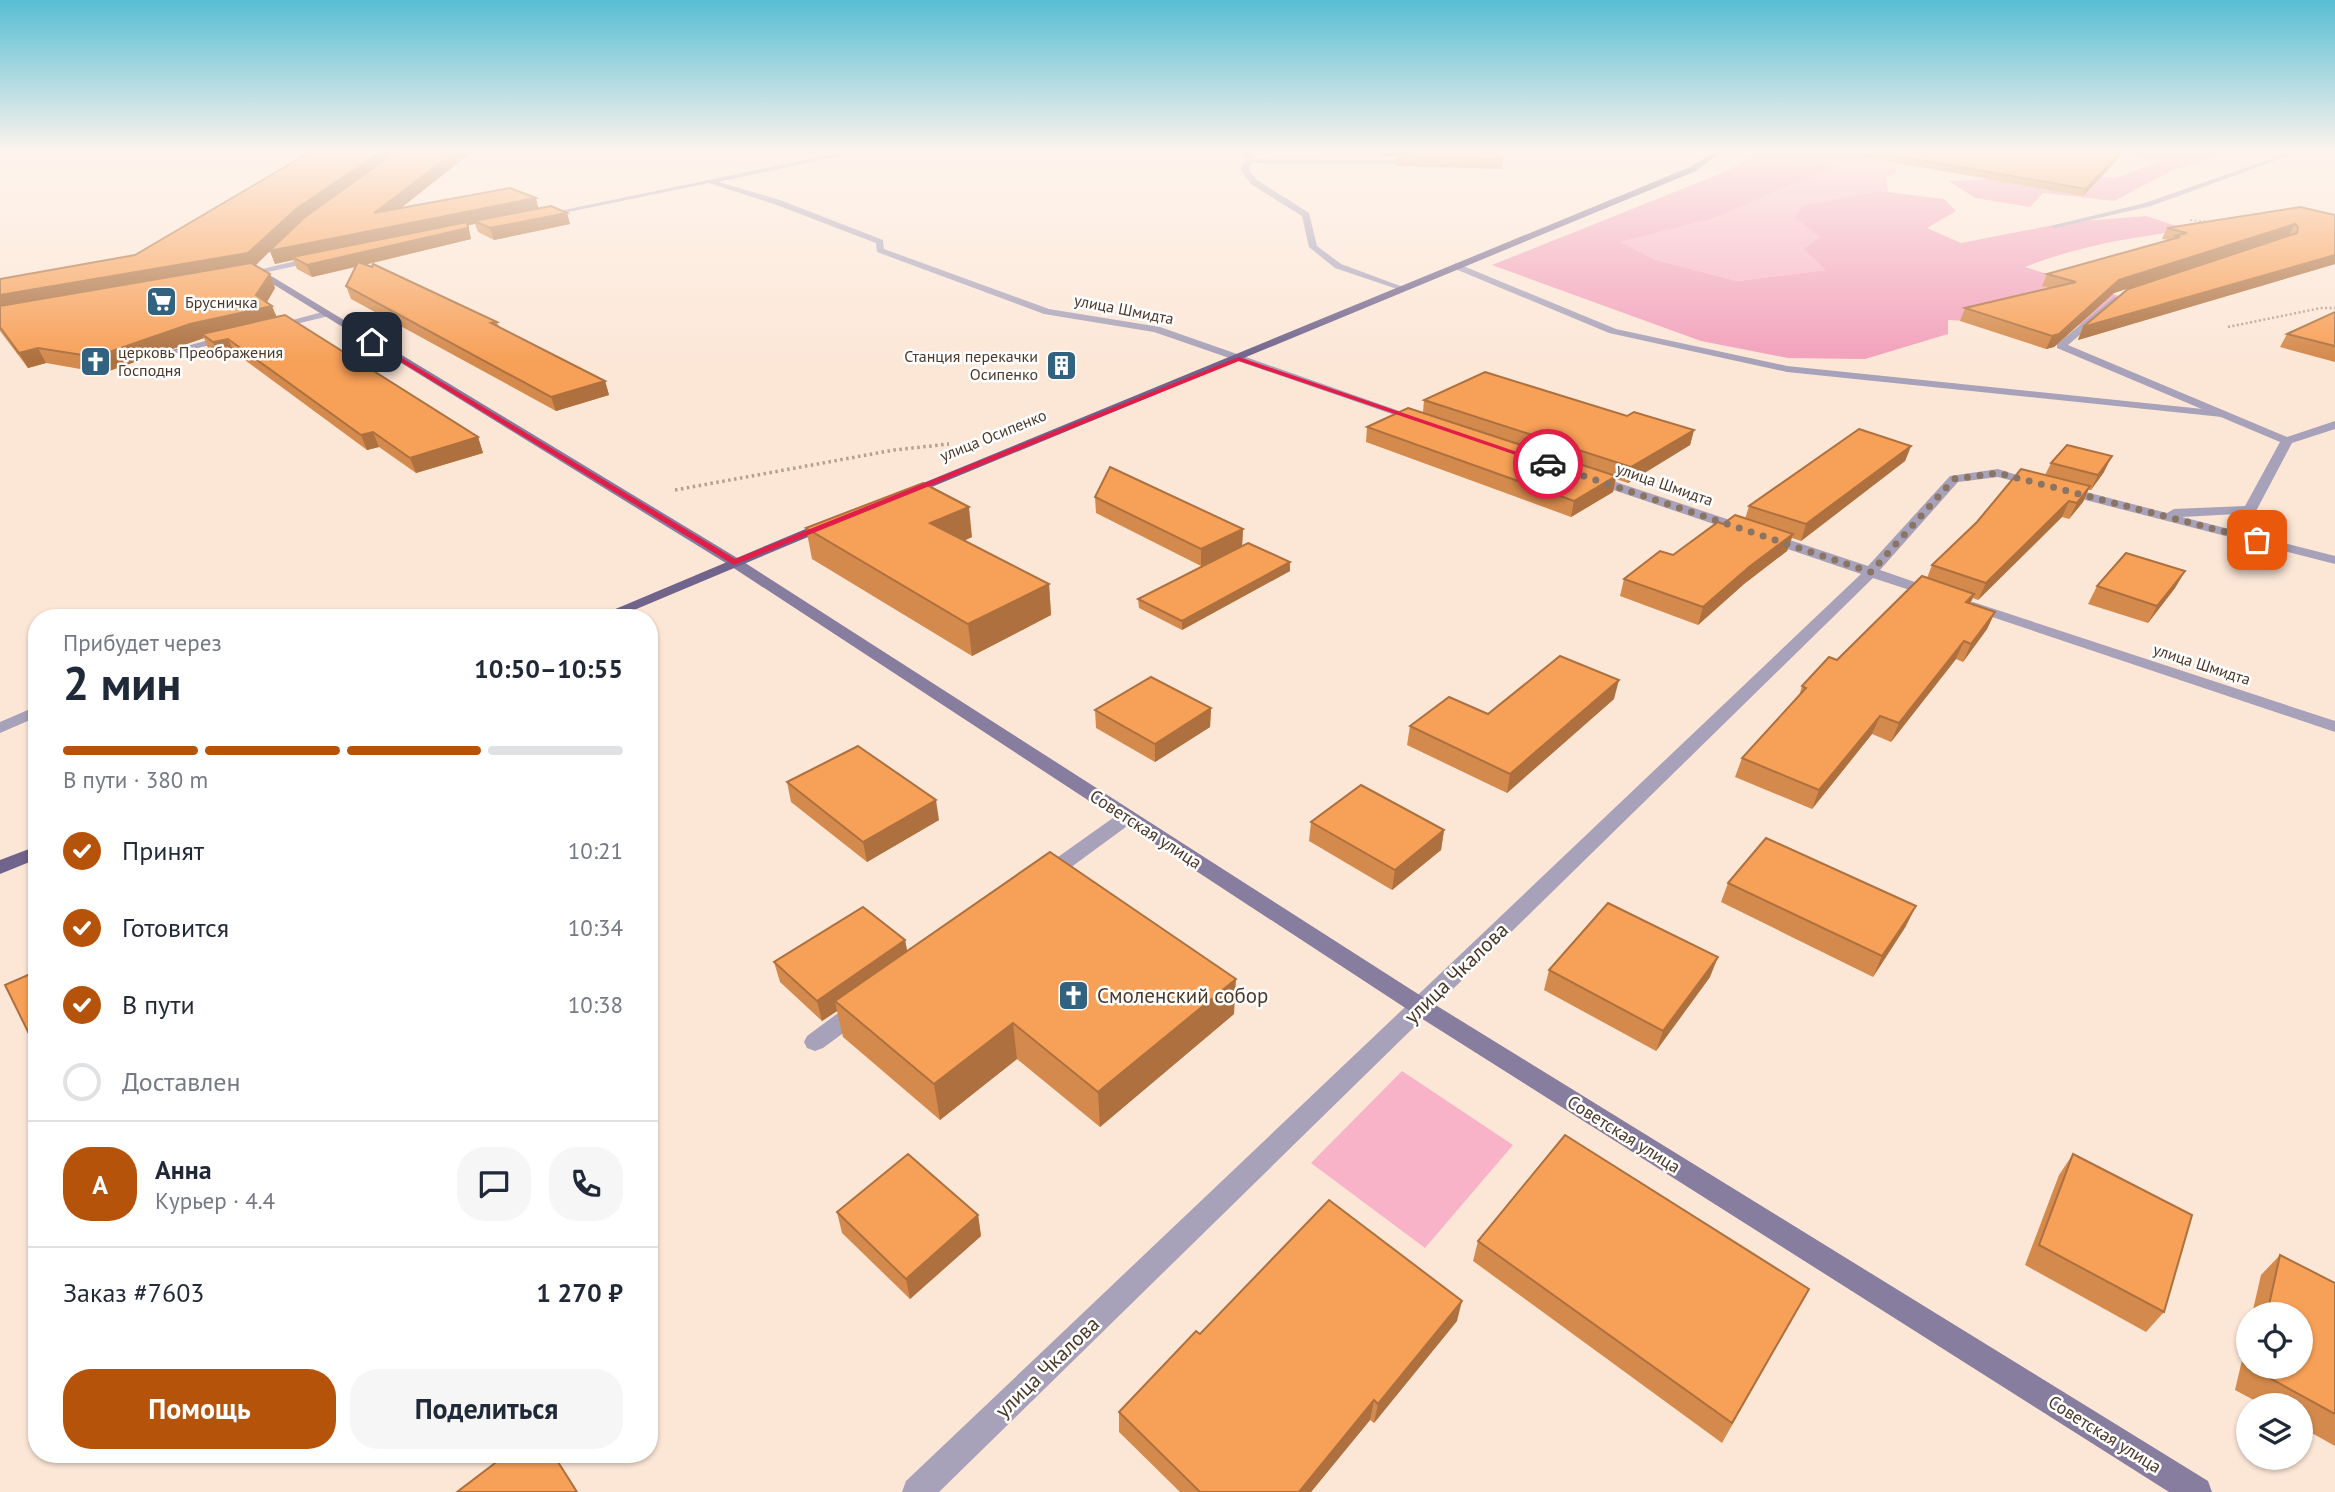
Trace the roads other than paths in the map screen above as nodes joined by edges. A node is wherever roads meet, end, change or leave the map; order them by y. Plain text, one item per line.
1 (825, 221) edge
2 (1307, 221) edge
3 (1569, 221) edge
4 (2096, 221) edge
5 (2054, 226) dead end
6 (272, 256) edge
7 (324, 258) edge
8 (1457, 267) junction
9 (258, 271) junction
10 (244, 273) edge
11 (1400, 289) junction
12 (2131, 293) edge
13 (326, 314) junction
14 (262, 329) edge
15 (237, 335) edge
16 (173, 351) edge
17 (1239, 359) junction
18 (2222, 414) junction
19 (2335, 425) edge
20 (1437, 426) edge
21 (2287, 441) junction
22 (1582, 475) edge
23 (898, 496) edge
24 (2152, 513) junction
25 (835, 522) edge
26 (2335, 560) edge
27 (734, 562) junction
28 (1871, 572) junction
29 (622, 609) edge
30 (28, 715) edge
31 (2335, 727) edge
32 (0, 728) edge
33 (1127, 817) junction
34 (28, 856) edge
35 (0, 867) edge
36 (1027, 889) edge
37 (870, 1002) edge
38 (1421, 1007) junction
39 (815, 1042) dead end
40 (917, 1492) edge
41 (2197, 1492) edge

1 - 17 street, улица Шмидта
2 - 11 street
3 - 8 main road, улица Осипенко
4 - 5 street
6 - 9 street
7 - 9 street
8 - 11 main road, улица Осипенко
8 - 18 street
9 - 10 street
9 - 13 street, Советская улица
11 - 17 main road, улица Осипенко
12 - 18 street
13 - 14 street
13 - 27 street, Советская улица
15 - 16 street
17 - 20 street, улица Шмидта
17 - 23 main road, улица Осипенко
18 - 21 street
19 - 21 street
21 - 24 street
22 - 28 street, улица Шмидта
24 - 26 street
24 - 28 street, улица Чкалова
25 - 27 main road
27 - 29 main road
27 - 33 street, Советская улица
28 - 31 street, улица Шмидта
28 - 38 street, улица Чкалова
30 - 32 street
33 - 36 street
33 - 38 street, Советская улица
34 - 35 main road
37 - 39 street
38 - 40 street, улица Чкалова
38 - 41 street, Советская улица

